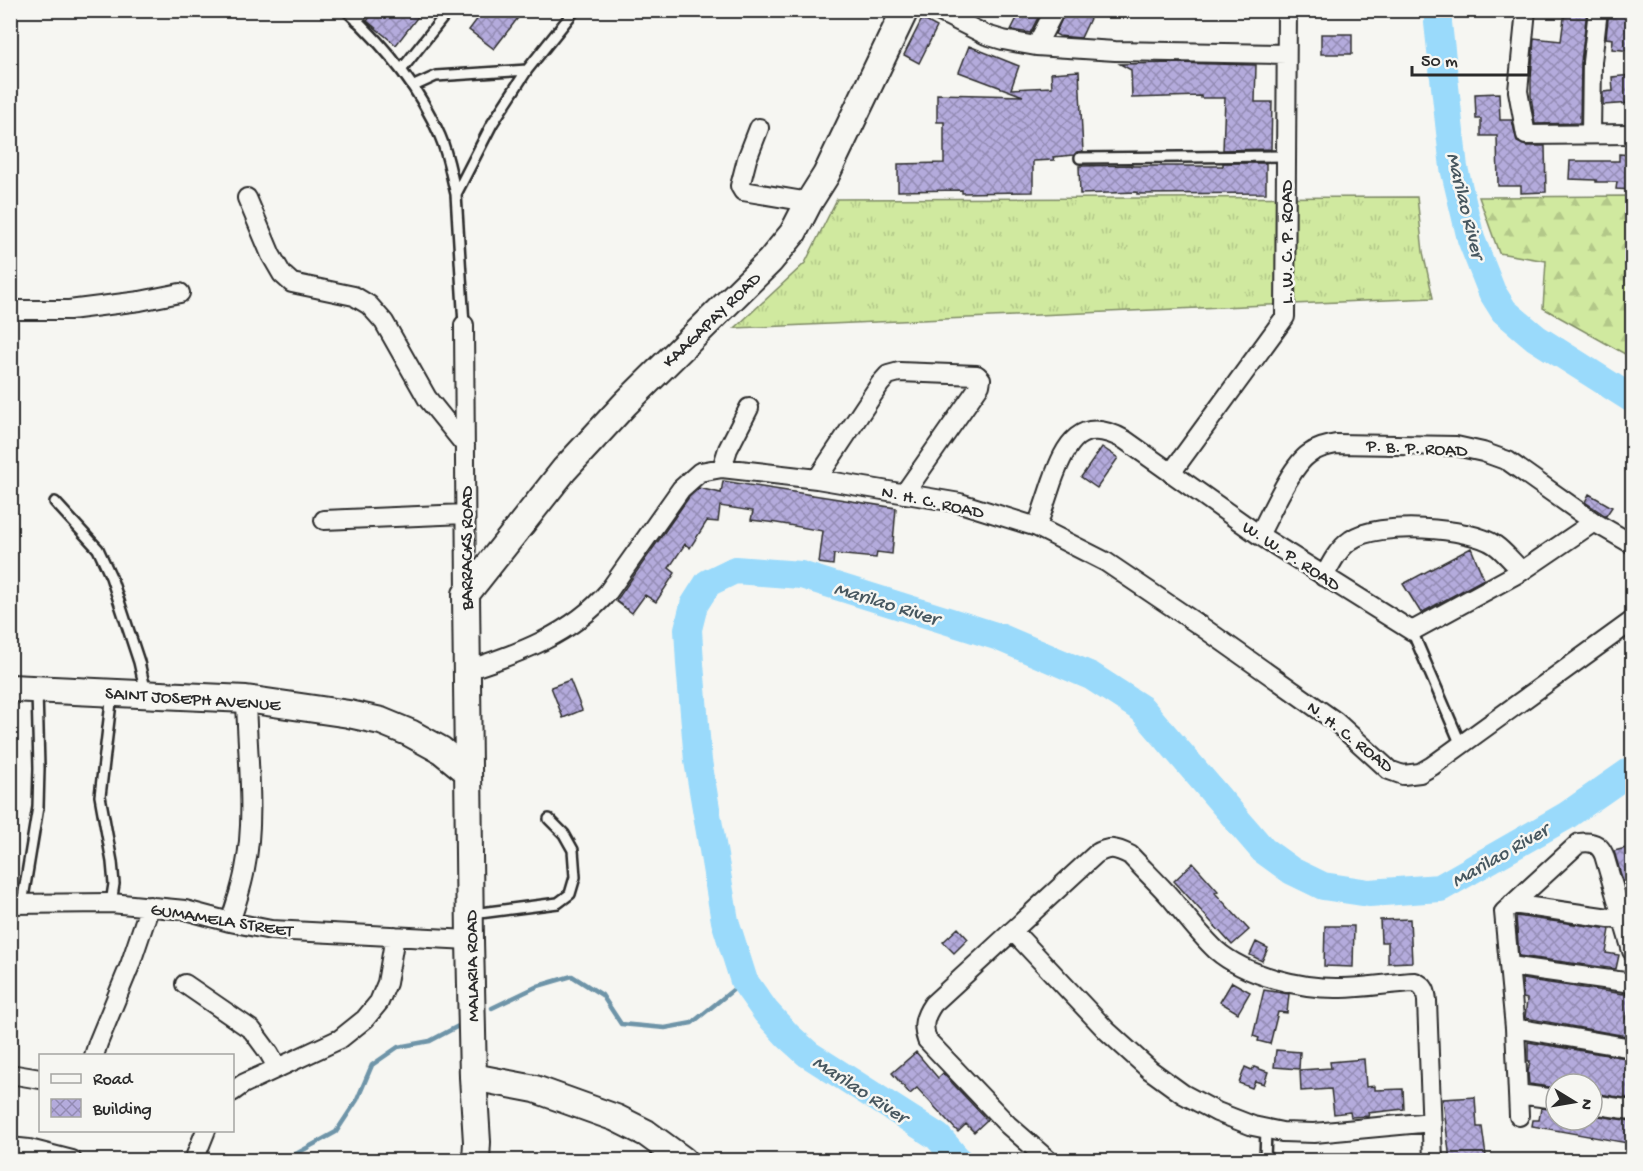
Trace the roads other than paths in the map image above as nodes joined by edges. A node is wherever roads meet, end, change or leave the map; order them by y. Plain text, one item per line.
1 (346, 10) edge
2 (365, 10) edge
3 (449, 10) edge
4 (575, 10) edge
5 (936, 10) edge
6 (1055, 10) edge
7 (1287, 10) edge
8 (1526, 10) edge
9 (1598, 10) edge
10 (903, 11) edge
11 (357, 21) junction
12 (1036, 46) junction
13 (1286, 54) junction
14 (402, 69) junction
15 (527, 70) junction
16 (414, 86) junction
17 (759, 128) dead end
18 (1591, 134) junction
19 (1632, 134) edge
20 (1286, 156) junction
21 (1080, 158) dead end
22 (456, 194) junction
23 (247, 198) dead end
24 (809, 202) junction
25 (180, 293) dead end
26 (10, 310) edge
27 (464, 325) joint
28 (749, 408) dead end
29 (465, 445) junction
30 (722, 468) junction
31 (1171, 473) junction
32 (818, 479) junction
33 (904, 494) junction
34 (55, 502) dead end
35 (465, 514) junction
36 (324, 520) dead end
37 (1594, 522) junction
38 (1037, 527) junction
39 (1258, 535) junction
40 (1632, 544) edge
41 (1522, 571) junction
42 (1324, 577) junction
43 (466, 594) junction
44 (1632, 621) edge
45 (1412, 631) junction
46 (467, 670) junction
47 (10, 688) edge
48 (37, 688) junction
49 (113, 693) junction
50 (146, 694) junction
51 (246, 699) junction
52 (1461, 745) junction
53 (468, 772) junction
54 (549, 819) dead end
55 (111, 903) junction
56 (16, 904) edge
57 (1512, 904) junction
58 (150, 906) junction
59 (1623, 920) junction
60 (230, 922) junction
61 (470, 927) junction
62 (1013, 932) junction
63 (395, 936) junction
64 (1632, 951) edge
65 (1510, 966) junction
66 (1632, 983) edge
67 (185, 984) dead end
68 (1515, 1028) junction
69 (1632, 1048) edge
70 (95, 1054) edge
71 (277, 1067) junction
72 (10, 1074) edge
73 (474, 1077) junction
74 (39, 1079) edge
75 (234, 1091) edge
76 (1518, 1094) junction
77 (1544, 1097) edge
78 (1604, 1106) edge
79 (1632, 1110) edge
80 (1519, 1116) dead end
81 (1432, 1122) junction
82 (1266, 1129) junction
83 (206, 1132) edge
84 (10, 1147) edge
85 (28, 1155) edge
86 (72, 1161) edge
87 (194, 1161) edge
88 (476, 1161) edge
89 (683, 1161) edge
90 (1048, 1161) edge
91 (1265, 1161) edge
92 (1434, 1161) edge

1 - 11 lane
2 - 11 lane
3 - 14 lane
4 - 15 lane
5 - 12 street
6 - 12 street
7 - 13 street, L. W. C. P. ROAD
8 - 18 street
9 - 18 street
10 - 24 street, KAAGAPAY ROAD
11 - 14 lane
12 - 13 street
13 - 20 street, L. W. C. P. ROAD
14 - 16 lane
15 - 16 lane
15 - 22 lane
16 - 22 lane
17 - 24 street
18 - 19 street
20 - 21 lane
20 - 31 street, L. W. C. P. ROAD
22 - 27 lane
23 - 29 street
24 - 43 street, KAAGAPAY ROAD
25 - 26 street
27 - 29 street, BARRACKS ROAD
28 - 30 street
29 - 35 street, BARRACKS ROAD
30 - 32 street, N. H. C. ROAD
30 - 46 street, N. H. C. ROAD
31 - 38 street, W. W. P. ROAD
31 - 39 street, W. W. P. ROAD
32 - 33 street, N. H. C. ROAD
32 - 33 street
33 - 38 street, N. H. C. ROAD
34 - 50 lane
35 - 36 street
35 - 43 street, BARRACKS ROAD
37 - 39 street, P. B. P. ROAD
37 - 40 street, P. B. P. ROAD
37 - 41 street
38 - 52 street, N. H. C. ROAD
39 - 42 street, W. W. P. ROAD
41 - 42 street
41 - 45 street
42 - 45 street, W. W. P. ROAD
43 - 46 street, BARRACKS ROAD
44 - 52 street
45 - 52 lane
46 - 53 street, BARRACKS ROAD
47 - 48 street, SAINT JOSEPH AVENUE
48 - 49 street, SAINT JOSEPH AVENUE
48 - 56 lane
49 - 50 street, SAINT JOSEPH AVENUE
49 - 55 lane
50 - 51 street, SAINT JOSEPH AVENUE
51 - 53 street, SAINT JOSEPH AVENUE
51 - 60 street
53 - 61 street, MALARIA ROAD
54 - 61 lane
55 - 56 street, GUMAMELA STREET
55 - 58 street, GUMAMELA STREET
57 - 59 street
57 - 59 street
57 - 65 street
58 - 60 street, GUMAMELA STREET
58 - 70 street
59 - 64 street
60 - 63 street, GUMAMELA STREET
61 - 63 street, GUMAMELA STREET
61 - 73 street, MALARIA ROAD
62 - 81 street
62 - 82 street
62 - 90 street
63 - 71 street
65 - 66 street
65 - 68 street
67 - 71 street
68 - 69 street
68 - 76 street
71 - 75 street
72 - 74 street
73 - 88 street, MALARIA ROAD
73 - 89 street
76 - 77 street
76 - 80 street
78 - 79 street
81 - 82 street
81 - 92 street
82 - 91 lane
83 - 87 street
84 - 85 street
85 - 86 street

